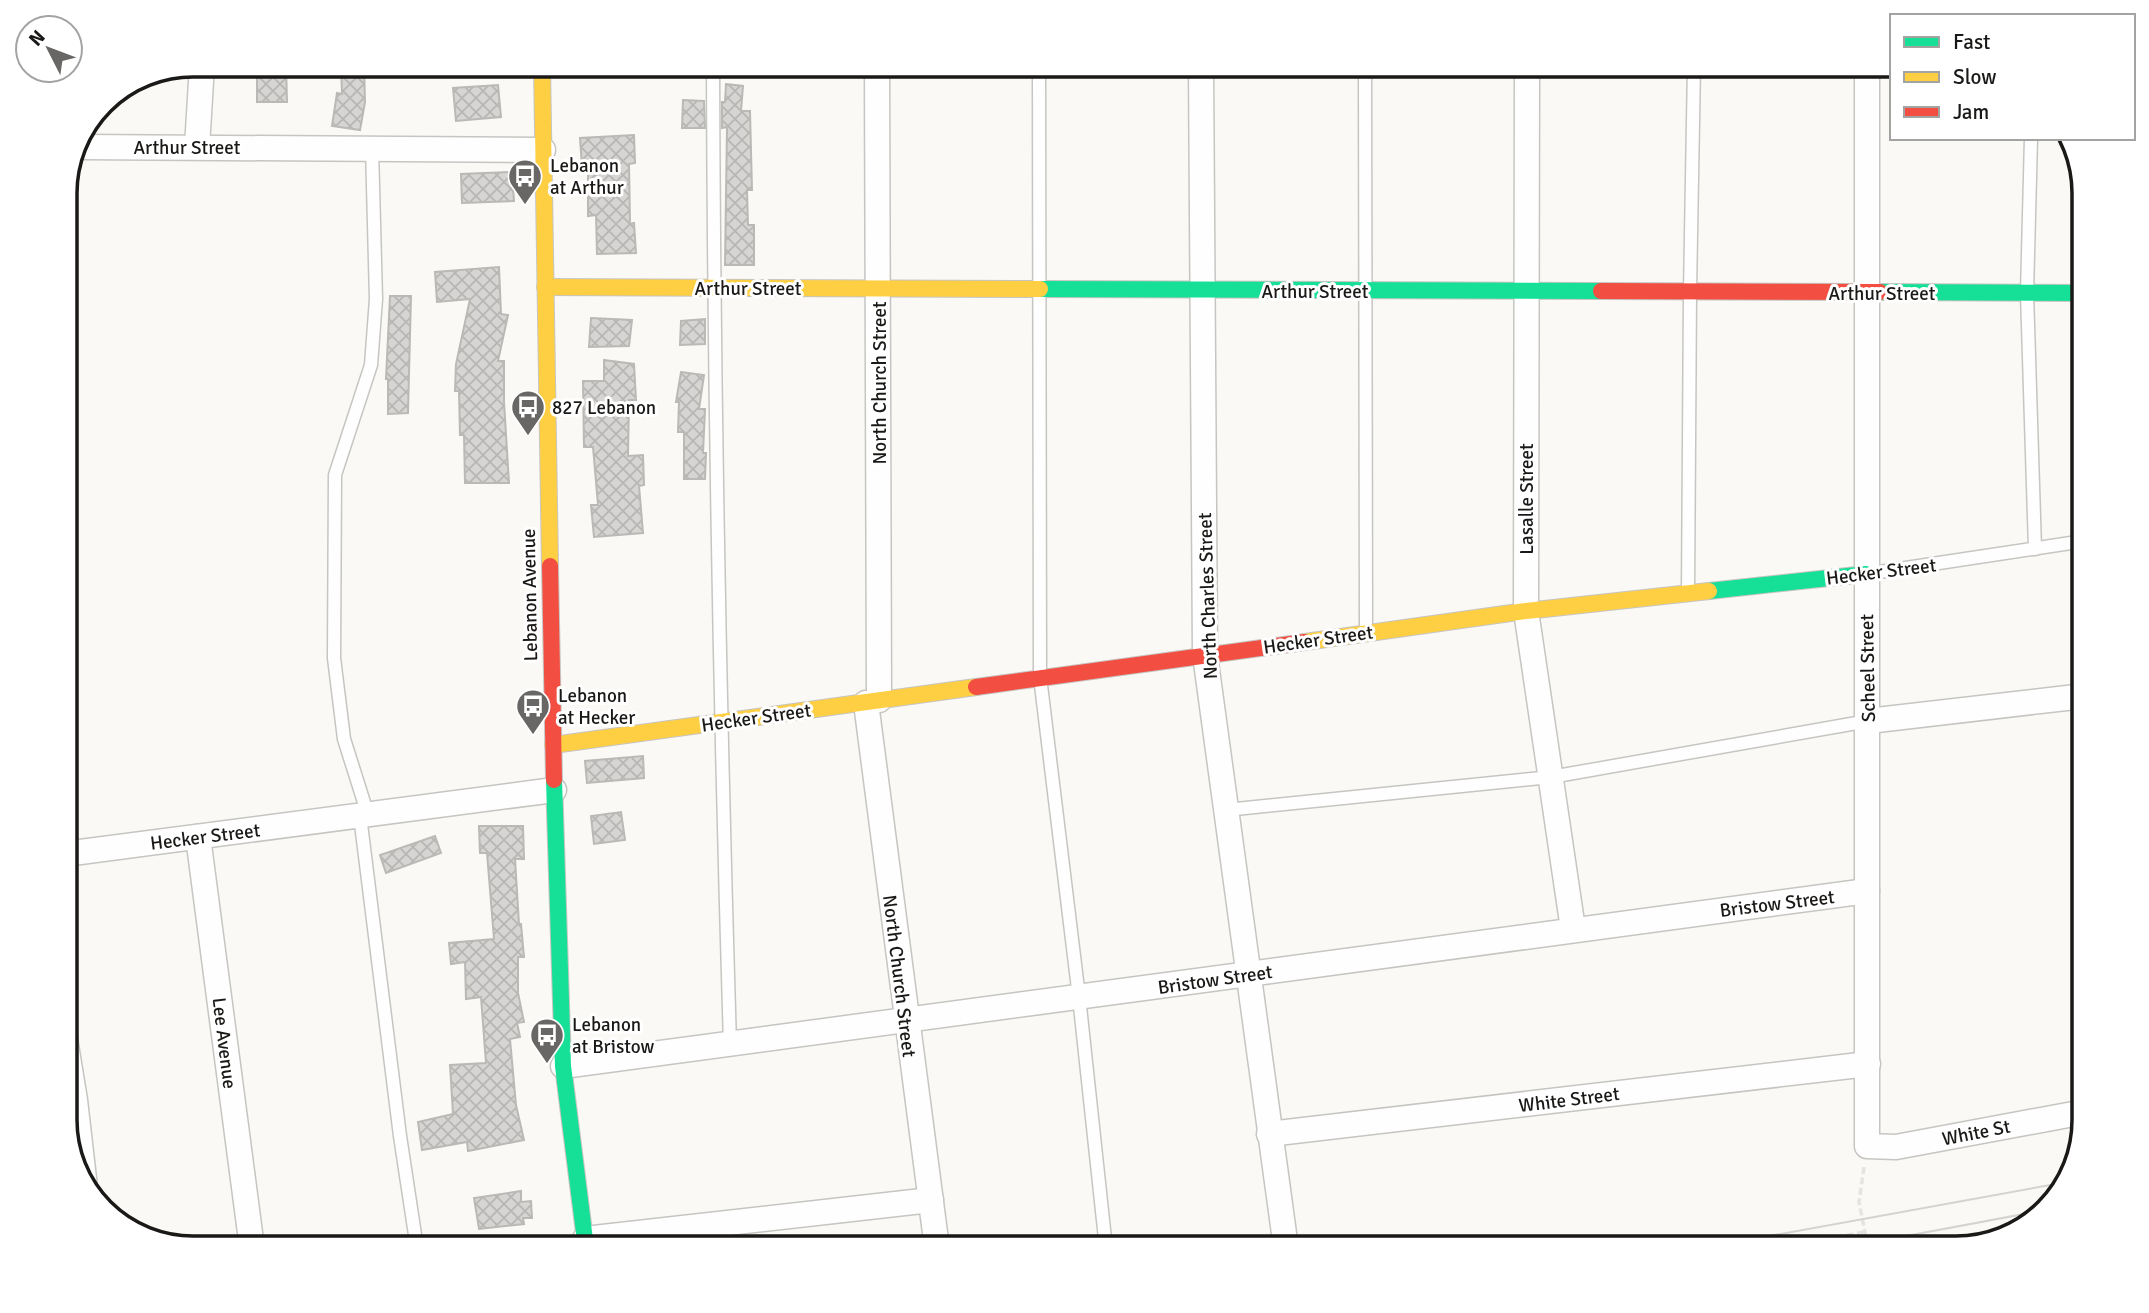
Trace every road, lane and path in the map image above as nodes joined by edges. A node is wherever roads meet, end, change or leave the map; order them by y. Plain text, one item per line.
1 (201, 77) edge
2 (542, 77) edge
3 (713, 77) edge
4 (877, 77) edge
5 (1039, 77) edge
6 (1201, 77) edge
7 (1365, 77) edge
8 (1527, 77) edge
9 (1694, 77) edge
10 (1867, 77) edge
11 (2031, 140) edge
12 (87, 147) edge
13 (197, 147) junction
14 (372, 148) junction
15 (543, 150) junction
16 (545, 287) junction
17 (714, 288) junction
18 (879, 289) junction
19 (1040, 290) junction
20 (1203, 290) junction
21 (1365, 291) junction
22 (1526, 292) junction
23 (1690, 292) junction
24 (1867, 293) junction
25 (2027, 293) junction
26 (2072, 293) edge
27 (2072, 543) edge
28 (2035, 549) junction
29 (1866, 574) junction
30 (1688, 593) junction
31 (1526, 611) junction
32 (1366, 633) junction
33 (1205, 655) junction
34 (1040, 677) junction
35 (2072, 697) edge
36 (873, 702) junction
37 (1868, 721) junction
38 (720, 722) junction
39 (553, 746) junction
40 (1550, 777) junction
41 (554, 790) junction
42 (1226, 810) junction
43 (364, 815) junction
44 (198, 837) junction
45 (77, 852) edge
46 (1867, 891) junction
47 (1573, 929) junction
48 (1248, 975) junction
49 (1079, 997) junction
50 (906, 1020) junction
51 (730, 1044) junction
52 (1868, 1064) junction
53 (563, 1066) junction
54 (2072, 1114) edge
55 (77, 1117) edge
56 (1269, 1134) junction
57 (1867, 1146) junction
58 (81, 1149) edge
59 (930, 1200) junction
60 (1864, 1232) junction
61 (250, 1236) edge
62 (415, 1236) edge
63 (584, 1236) edge
64 (641, 1236) edge
65 (935, 1236) edge
66 (1105, 1236) edge
67 (1284, 1236) edge
68 (1842, 1236) edge
69 (1865, 1236) edge

1 - 13 street
2 - 15 street, Lebanon Avenue
3 - 17 lane
4 - 18 street, North Church Street
5 - 19 lane
6 - 20 street, North Charles Street
7 - 21 lane
8 - 22 street, Lasalle Street
9 - 23 lane
10 - 24 street, Scheel Street
11 - 25 lane
12 - 13 street, Arthur Street
13 - 14 street, Arthur Street
14 - 15 street, Arthur Street
14 - 43 lane
15 - 16 street, Lebanon Avenue
16 - 17 street, Arthur Street
16 - 39 street, Lebanon Avenue
17 - 18 street, Arthur Street
17 - 38 lane
18 - 19 street, Arthur Street
18 - 36 street, North Church Street
19 - 20 street, Arthur Street
19 - 34 lane
20 - 21 street, Arthur Street
20 - 33 street, North Charles Street
21 - 22 street, Arthur Street
21 - 32 lane
22 - 23 street, Arthur Street
22 - 31 street, Lasalle Street
23 - 24 street, Arthur Street
23 - 30 lane
24 - 25 street, Arthur Street
24 - 29 street, Scheel Street
25 - 26 street, Arthur Street
25 - 28 lane
27 - 28 lane, Hecker Street
28 - 29 lane, Hecker Street
29 - 30 street, Hecker Street
29 - 37 street, Scheel Street
30 - 31 street, Hecker Street
31 - 32 street, Hecker Street
31 - 40 street, Lasalle Street
32 - 33 street, Hecker Street
33 - 34 street, Hecker Street
33 - 42 street, North Charles Street
34 - 36 street, Hecker Street
34 - 49 lane
35 - 37 street
36 - 38 street, Hecker Street
36 - 50 street, North Church Street
37 - 40 lane
37 - 46 street, Scheel Street
38 - 39 street, Hecker Street
38 - 51 lane
39 - 41 street, Lebanon Avenue
40 - 42 lane
40 - 47 street, Lasalle Street
41 - 43 street, Hecker Street
41 - 53 street, Lebanon Avenue
42 - 48 street, North Charles Street
43 - 44 street, Hecker Street
43 - 62 lane
44 - 45 street, Hecker Street
44 - 61 street, Lee Avenue
46 - 47 street, Bristow Street
46 - 52 street, Scheel Street
47 - 48 street, Bristow Street
48 - 49 street, Bristow Street
48 - 56 street, North Charles Street
49 - 50 street, Bristow Street
49 - 66 lane
50 - 51 street, Bristow Street
50 - 59 street, North Church Street
51 - 53 street, Bristow Street
52 - 56 street, White Street
52 - 57 street, Scheel Street
53 - 63 street, Lebanon Avenue
54 - 57 street, White St
55 - 58 street
56 - 67 street, North Charles Street
57 - 60 path
59 - 64 street
59 - 65 street, North Church Street
60 - 68 path
60 - 69 path

